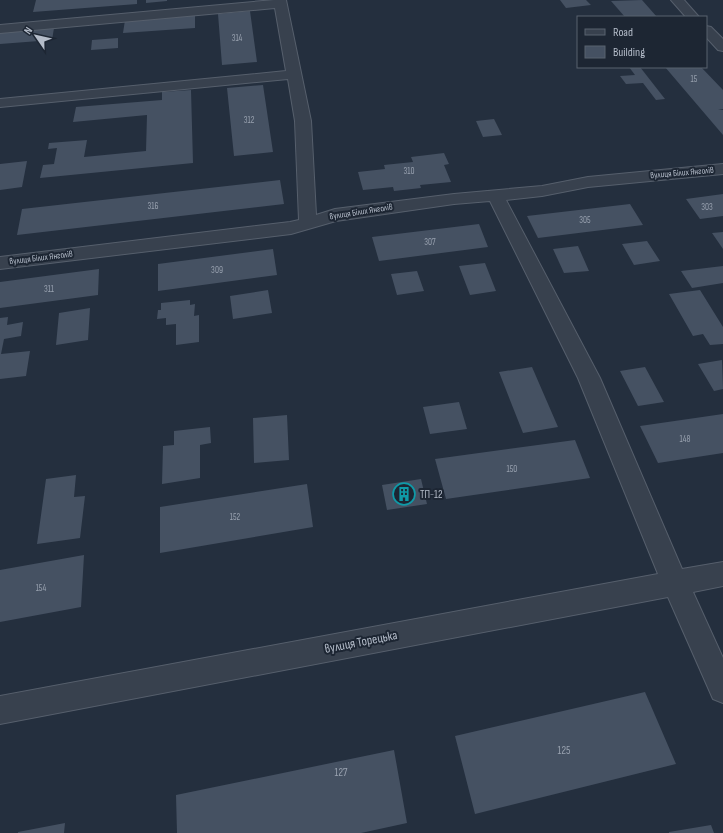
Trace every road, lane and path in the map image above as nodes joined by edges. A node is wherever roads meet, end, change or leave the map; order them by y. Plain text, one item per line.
1 (677, 0) edge
2 (280, 2) edge
3 (693, 16) edge
4 (0, 29) edge
5 (707, 31) edge
6 (723, 47) edge
7 (294, 74) junction
8 (0, 103) edge
9 (723, 170) edge
10 (495, 195) junction
11 (308, 223) junction
12 (0, 263) edge
13 (723, 574) edge
14 (675, 583) junction
15 (723, 689) edge
16 (0, 710) edge

1 - 3 street
2 - 4 street
2 - 7 street
5 - 6 street
7 - 8 street
7 - 11 street
9 - 10 street, вулиця Білих Янголів
10 - 11 street, вулиця Білих Янголів
10 - 14 street
11 - 12 street, вулиця Білих Янголів
13 - 14 street, вулиця Торецька
14 - 15 street
14 - 16 street, вулиця Торецька

